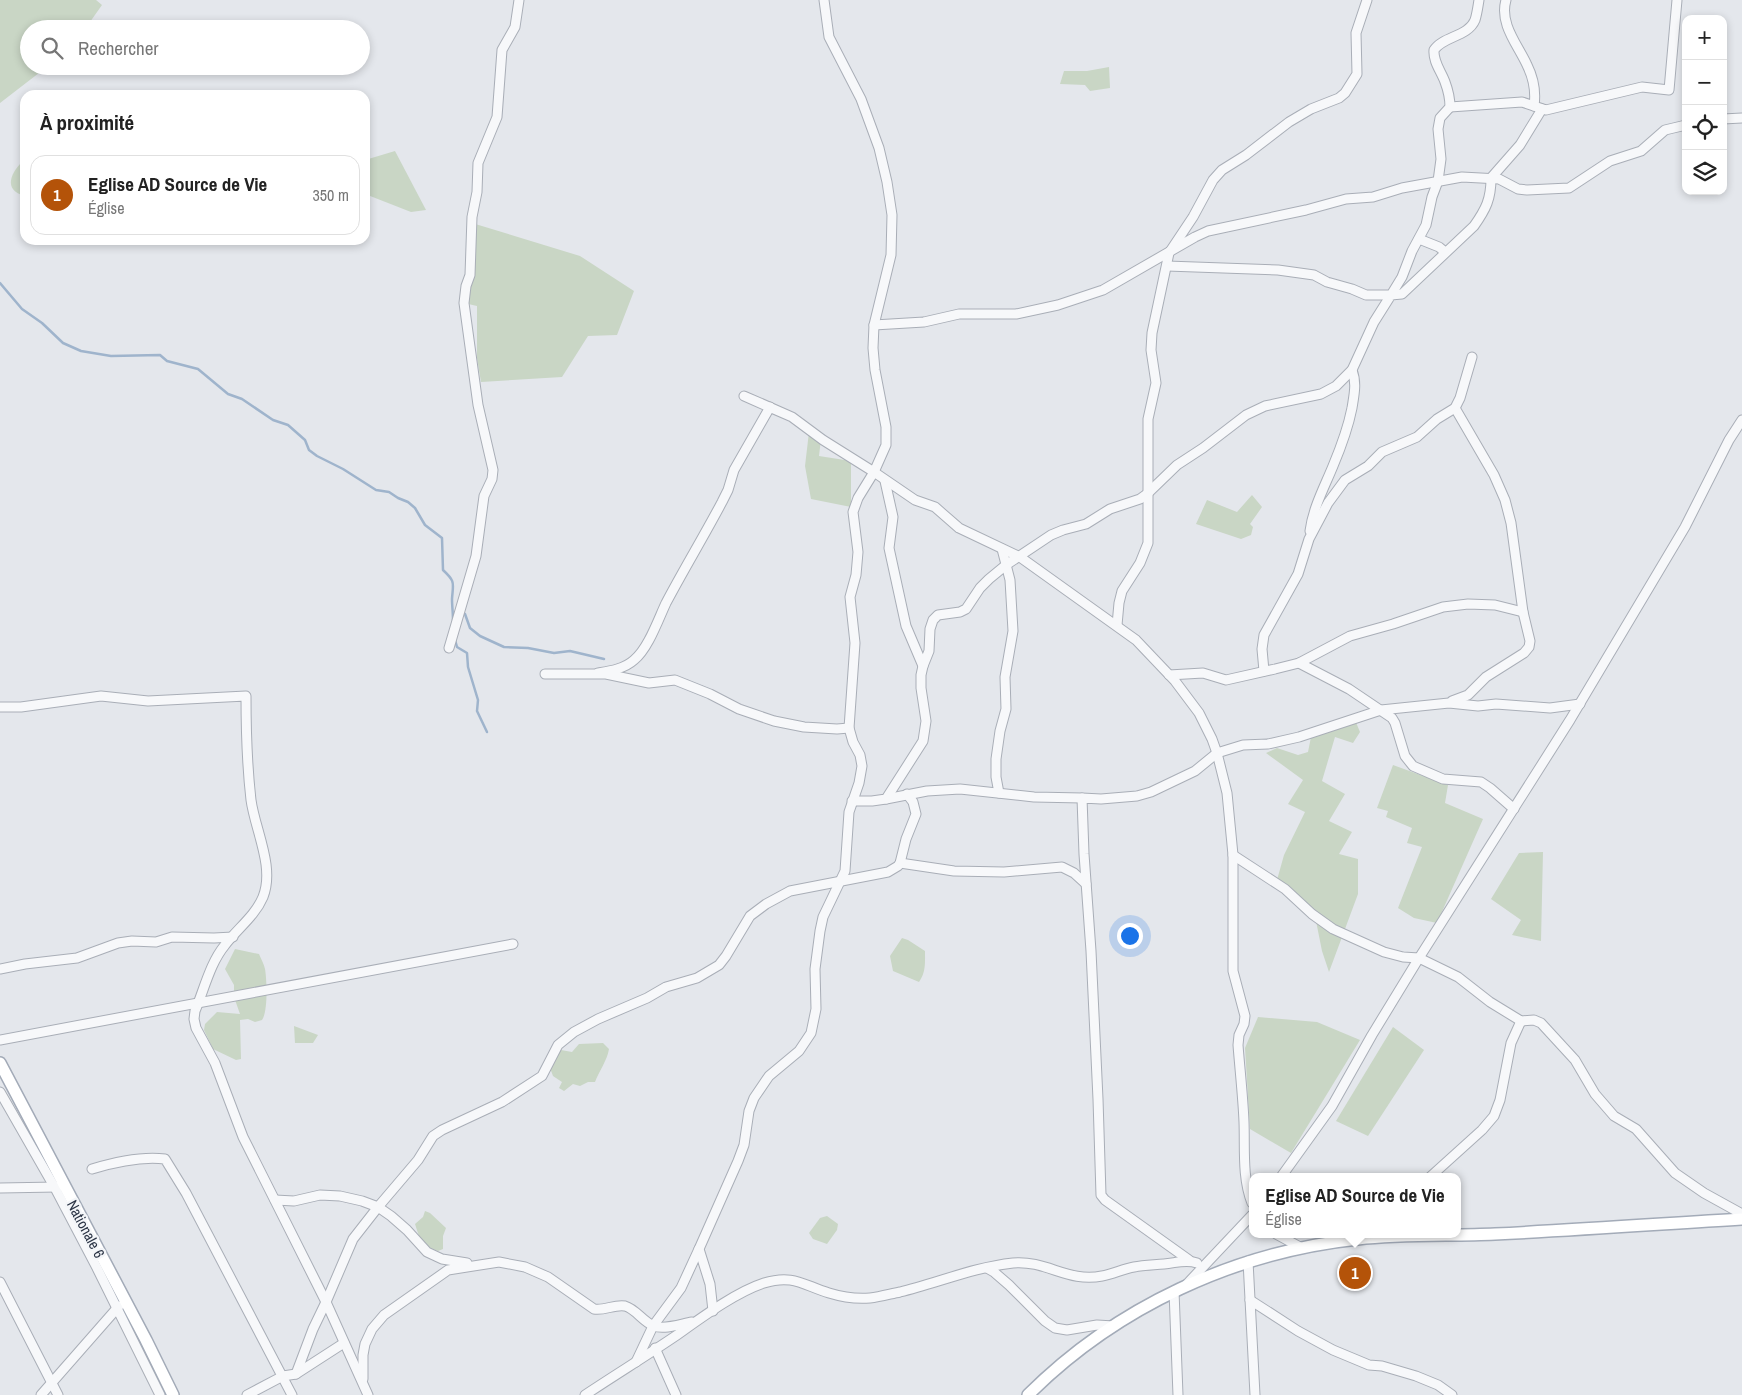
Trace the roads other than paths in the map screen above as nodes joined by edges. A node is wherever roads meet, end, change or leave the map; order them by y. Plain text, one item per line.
1 (519, 0) edge
2 (824, 0) edge
3 (1366, 0) edge
4 (1479, 0) edge
5 (1506, 0) edge
6 (1677, 0) edge
7 (1450, 107) junction
8 (1538, 108) junction
9 (1742, 118) edge
10 (1727, 119) edge
11 (1682, 126) edge
12 (1491, 178) junction
13 (1438, 181) junction
14 (1419, 239) junction
15 (1445, 252) junction
16 (1169, 253) junction
17 (1167, 266) junction
18 (1391, 295) junction
19 (874, 324) junction
20 (1472, 357) dead end
21 (1352, 370) junction
22 (744, 396) dead end
23 (770, 407) junction
24 (1455, 408) junction
25 (1742, 420) edge
26 (874, 472) junction
27 (885, 481) junction
28 (1147, 494) junction
29 (1309, 539) junction
30 (1002, 548) junction
31 (1020, 557) junction
32 (1006, 565) junction
33 (1523, 612) junction
34 (1117, 625) junction
35 (449, 648) dead end
36 (1299, 663) junction
37 (922, 666) junction
38 (1264, 671) junction
39 (598, 673) junction
40 (545, 674) dead end
41 (1169, 675) junction
42 (1449, 703) junction
43 (1580, 704) junction
44 (0, 707) edge
45 (1381, 710) junction
46 (849, 728) junction
47 (1217, 753) junction
48 (999, 793) junction
49 (907, 794) junction
50 (1082, 798) junction
51 (886, 799) junction
52 (852, 801) junction
53 (1514, 809) junction
54 (1233, 855) junction
55 (900, 863) junction
56 (842, 880) junction
57 (1086, 884) junction
58 (233, 937) junction
59 (513, 944) dead end
60 (1419, 958) junction
61 (0, 969) edge
62 (198, 1003) junction
63 (1520, 1021) junction
64 (0, 1040) edge
65 (0, 1063) edge
66 (0, 1092) edge
67 (92, 1169) dead end
68 (1284, 1173) edge
69 (1434, 1173) edge
70 (59, 1187) junction
71 (0, 1188) edge
72 (1249, 1192) edge
73 (275, 1200) junction
74 (378, 1207) junction
75 (1742, 1214) edge
76 (1249, 1218) edge
77 (1742, 1218) edge
78 (1461, 1234) edge
79 (1283, 1238) edge
80 (1352, 1238) edge
81 (1300, 1247) junction
82 (699, 1250) junction
83 (1248, 1261) junction
84 (475, 1265) junction
85 (987, 1268) junction
86 (0, 1282) edge
87 (1186, 1285) junction
88 (1174, 1291) junction
89 (1250, 1300) junction
90 (326, 1302) junction
91 (121, 1304) junction
92 (713, 1311) junction
93 (695, 1322) junction
94 (653, 1326) junction
95 (1114, 1326) junction
96 (344, 1343) junction
97 (656, 1348) junction
98 (636, 1362) junction
99 (296, 1374) junction
100 (283, 1376) junction
101 (52, 1383) junction
102 (362, 1384) junction
103 (41, 1395) edge
104 (58, 1395) edge
105 (160, 1395) edge
106 (173, 1395) edge
107 (247, 1395) edge
108 (292, 1395) edge
109 (366, 1395) edge
110 (585, 1395) edge
111 (676, 1395) edge
112 (1028, 1395) edge
113 (1178, 1395) edge
114 (1255, 1395) edge
115 (1452, 1395) edge

1 - 35 street
2 - 19 street
3 - 16 street
4 - 7 street
5 - 8 street
6 - 8 street
7 - 8 street
7 - 13 street
8 - 12 street
9 - 10 street
11 - 12 street
12 - 13 street
12 - 15 street
13 - 14 street
13 - 16 street
14 - 15 street
14 - 18 street
15 - 18 street
16 - 17 street
16 - 19 street
17 - 18 street
17 - 28 street
18 - 21 street
19 - 26 street
20 - 24 street
21 - 28 street
21 - 29 street
22 - 23 street
23 - 26 street
23 - 39 street
24 - 29 street
24 - 33 street
25 - 43 street
26 - 27 street
26 - 46 street
27 - 30 street
27 - 37 street
28 - 31 street
28 - 34 street
29 - 38 street
30 - 31 street
30 - 32 street
31 - 32 street
31 - 34 street
32 - 37 street
32 - 48 street
33 - 36 street
33 - 42 street
34 - 41 street
36 - 38 street
36 - 45 street
37 - 51 street
38 - 41 street
39 - 40 street
39 - 46 street
41 - 47 street
42 - 43 street
42 - 45 street
43 - 53 street
44 - 58 street
45 - 47 street
45 - 53 street
46 - 52 street
47 - 50 street
47 - 54 street
48 - 49 street
48 - 50 street
49 - 51 street
49 - 55 street
50 - 57 street
51 - 52 street
52 - 56 street
53 - 60 street
54 - 60 street
54 - 72 street
55 - 56 street
55 - 57 street
56 - 74 street
56 - 82 street
57 - 85 street
58 - 61 street
58 - 62 street
59 - 62 street
60 - 63 street
60 - 68 street
62 - 64 street
62 - 73 street
63 - 69 street
63 - 75 street
65 - 70 main road, Nationale 6
66 - 70 street
67 - 100 street
70 - 71 street
70 - 91 main road, Nationale 6
73 - 74 street
73 - 90 street
74 - 84 street
74 - 90 street
76 - 87 street
77 - 78 main road
79 - 81 street
80 - 81 main road
81 - 83 main road
82 - 92 street
82 - 94 street
83 - 87 main road
83 - 89 street
84 - 94 street
84 - 102 street
85 - 92 street
85 - 95 street
86 - 101 street
87 - 88 main road
88 - 95 main road
88 - 113 street
89 - 114 street
89 - 115 street
90 - 96 street
90 - 99 street
91 - 101 street
91 - 105 street
91 - 106 main road, Nationale 6
92 - 93 street
93 - 94 street
93 - 97 street
94 - 98 street
95 - 112 main road
96 - 99 street
96 - 102 street
97 - 98 street
97 - 111 street
98 - 110 street
99 - 100 street
100 - 107 street
100 - 108 street
101 - 103 street
101 - 104 street
102 - 109 street

